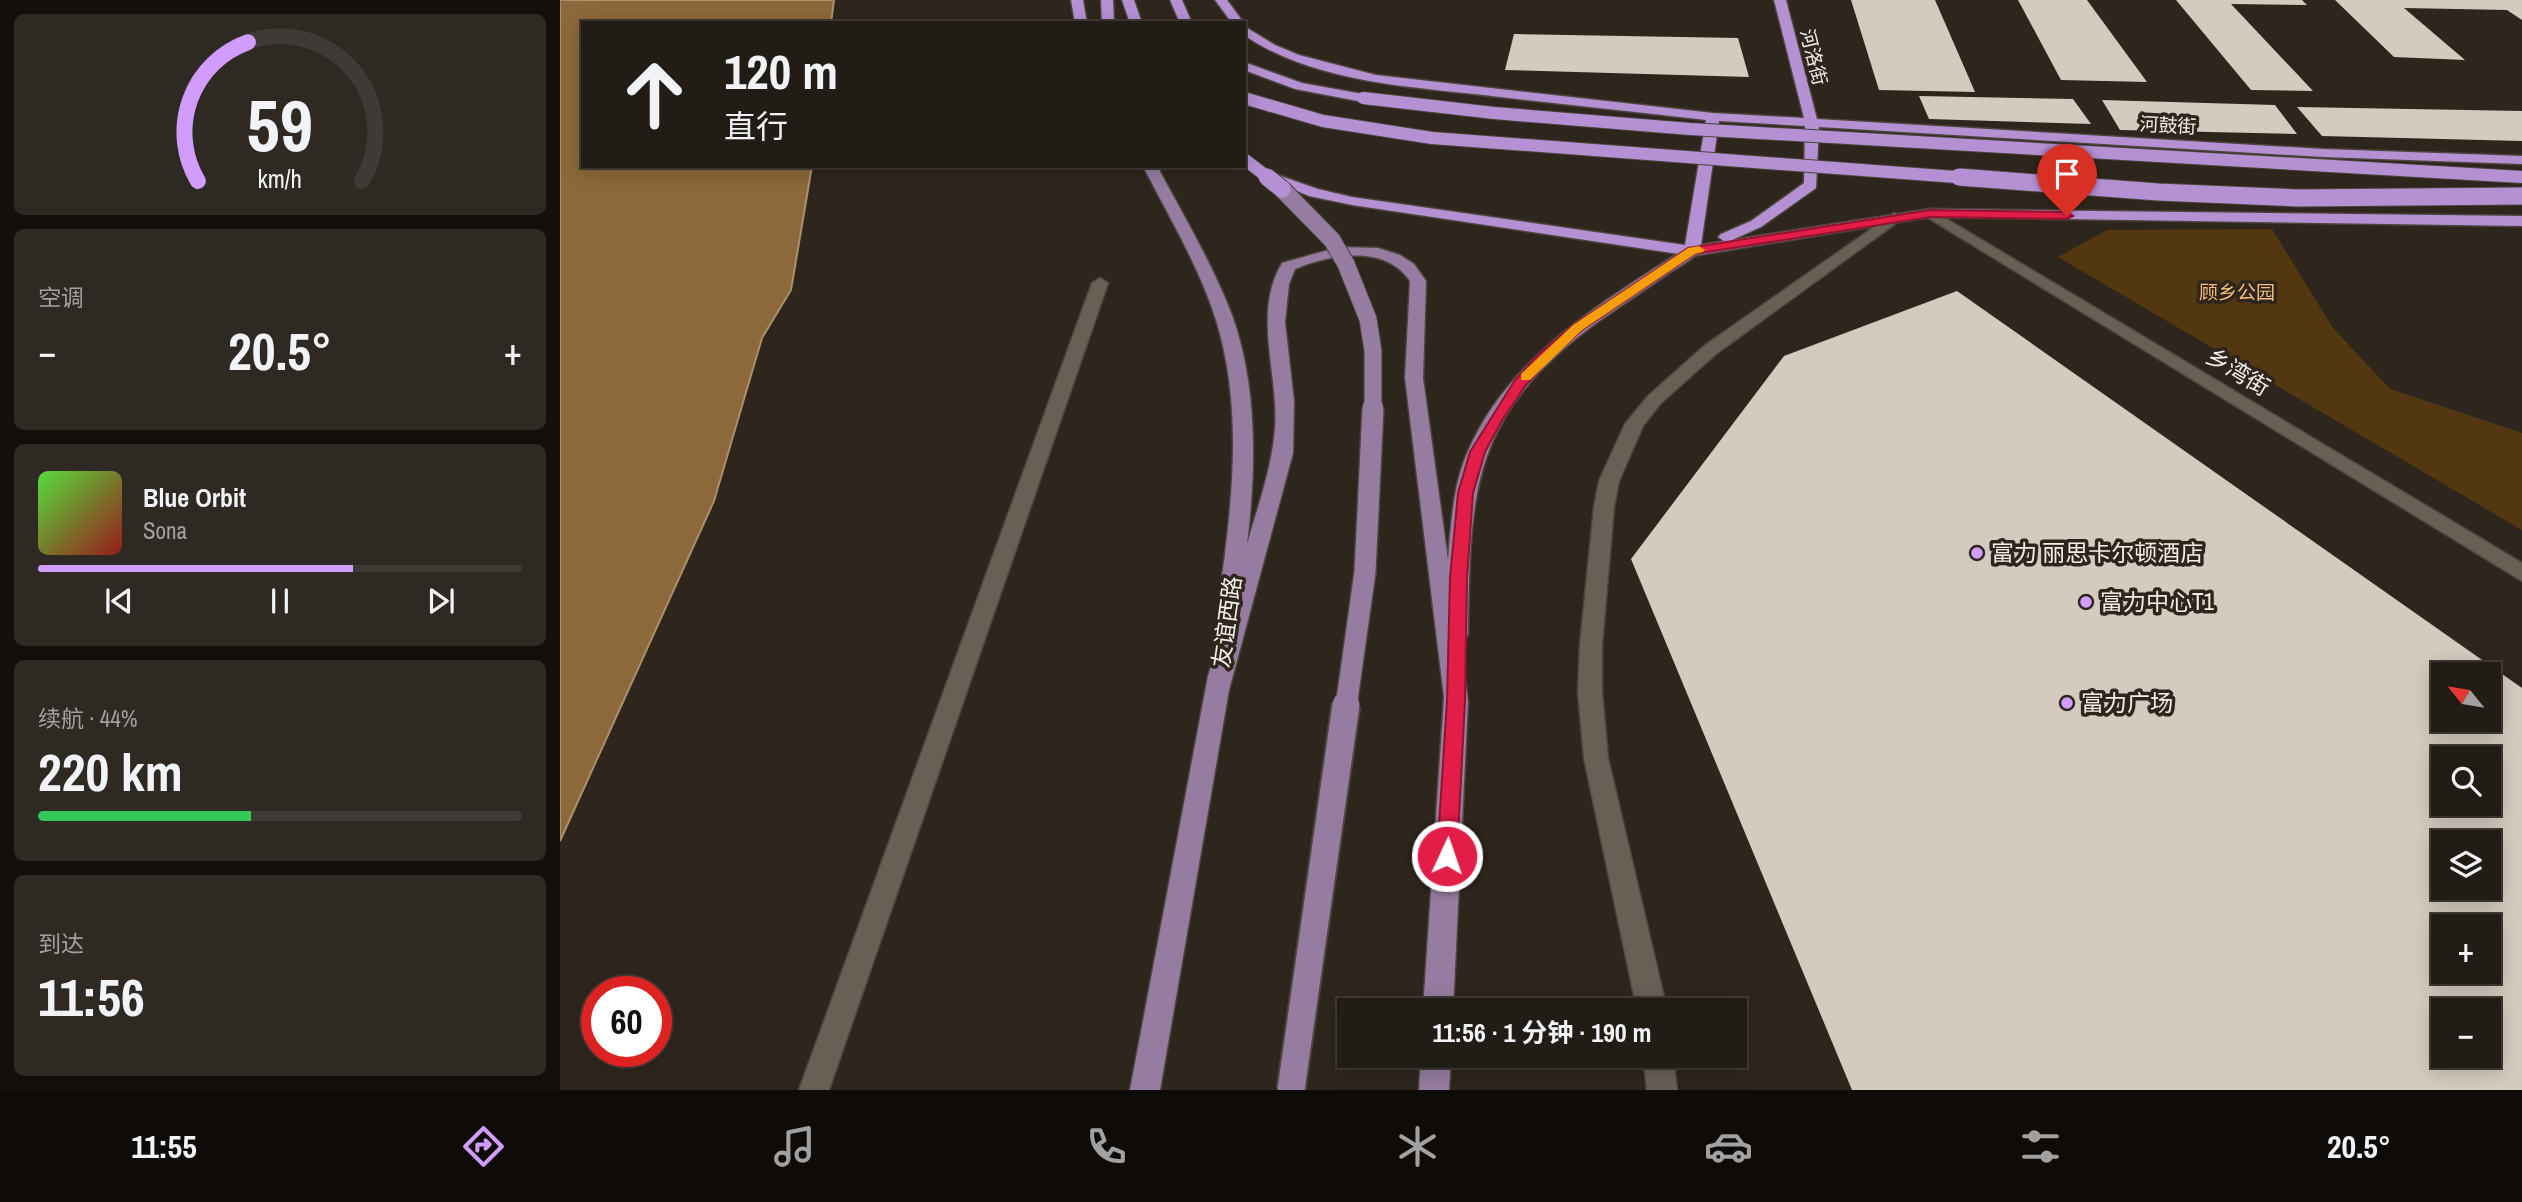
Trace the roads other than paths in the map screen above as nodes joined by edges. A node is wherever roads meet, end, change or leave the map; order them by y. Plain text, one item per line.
1 (1077, 0) edge
2 (1107, 0) edge
3 (1128, 0) edge
4 (1176, 0) edge
5 (1221, 0) edge
6 (1780, 0) edge
7 (1081, 21) edge
8 (1108, 21) edge
9 (1135, 21) edge
10 (1185, 21) edge
11 (1237, 21) edge
12 (1246, 30) edge
13 (1246, 67) edge
14 (1246, 98) edge
15 (1713, 117) junction
16 (1812, 124) junction
17 (2522, 160) edge
18 (1246, 161) edge
19 (1246, 167) edge
20 (1151, 168) edge
21 (2522, 177) edge
22 (1282, 189) joint
23 (2522, 196) edge
24 (1930, 214) junction
25 (1894, 218) junction
26 (2522, 221) edge
27 (1692, 251) junction
28 (1100, 283) dead end
29 (2522, 573) edge
30 (1218, 690) junction
31 (1456, 701) junction
32 (1439, 998) edge
33 (1649, 998) edge
34 (1435, 1068) edge
35 (1659, 1068) edge
36 (814, 1090) edge
37 (1145, 1090) edge
38 (1291, 1090) edge
39 (1434, 1090) edge
40 (1662, 1090) edge

1 - 7 highway
2 - 8 highway
3 - 9 highway
4 - 10 highway
5 - 11 highway
6 - 16 highway, 河洛街
12 - 15 highway, 河鼓街
13 - 21 highway, bridge
14 - 23 highway, bridge
15 - 16 highway, 河鼓街
15 - 27 highway
16 - 17 highway, 河鼓街
16 - 27 highway, 河洛街
18 - 22 highway, bridge
19 - 27 highway
20 - 30 main road, 友谊西路
22 - 38 main road, bridge
24 - 25 highway
24 - 26 highway
24 - 29 street, 乡湾街
25 - 27 highway
25 - 33 street
27 - 31 main road
28 - 36 street
30 - 31 main road
30 - 37 main road, 友谊西路
31 - 32 main road
34 - 39 main road
35 - 40 street

